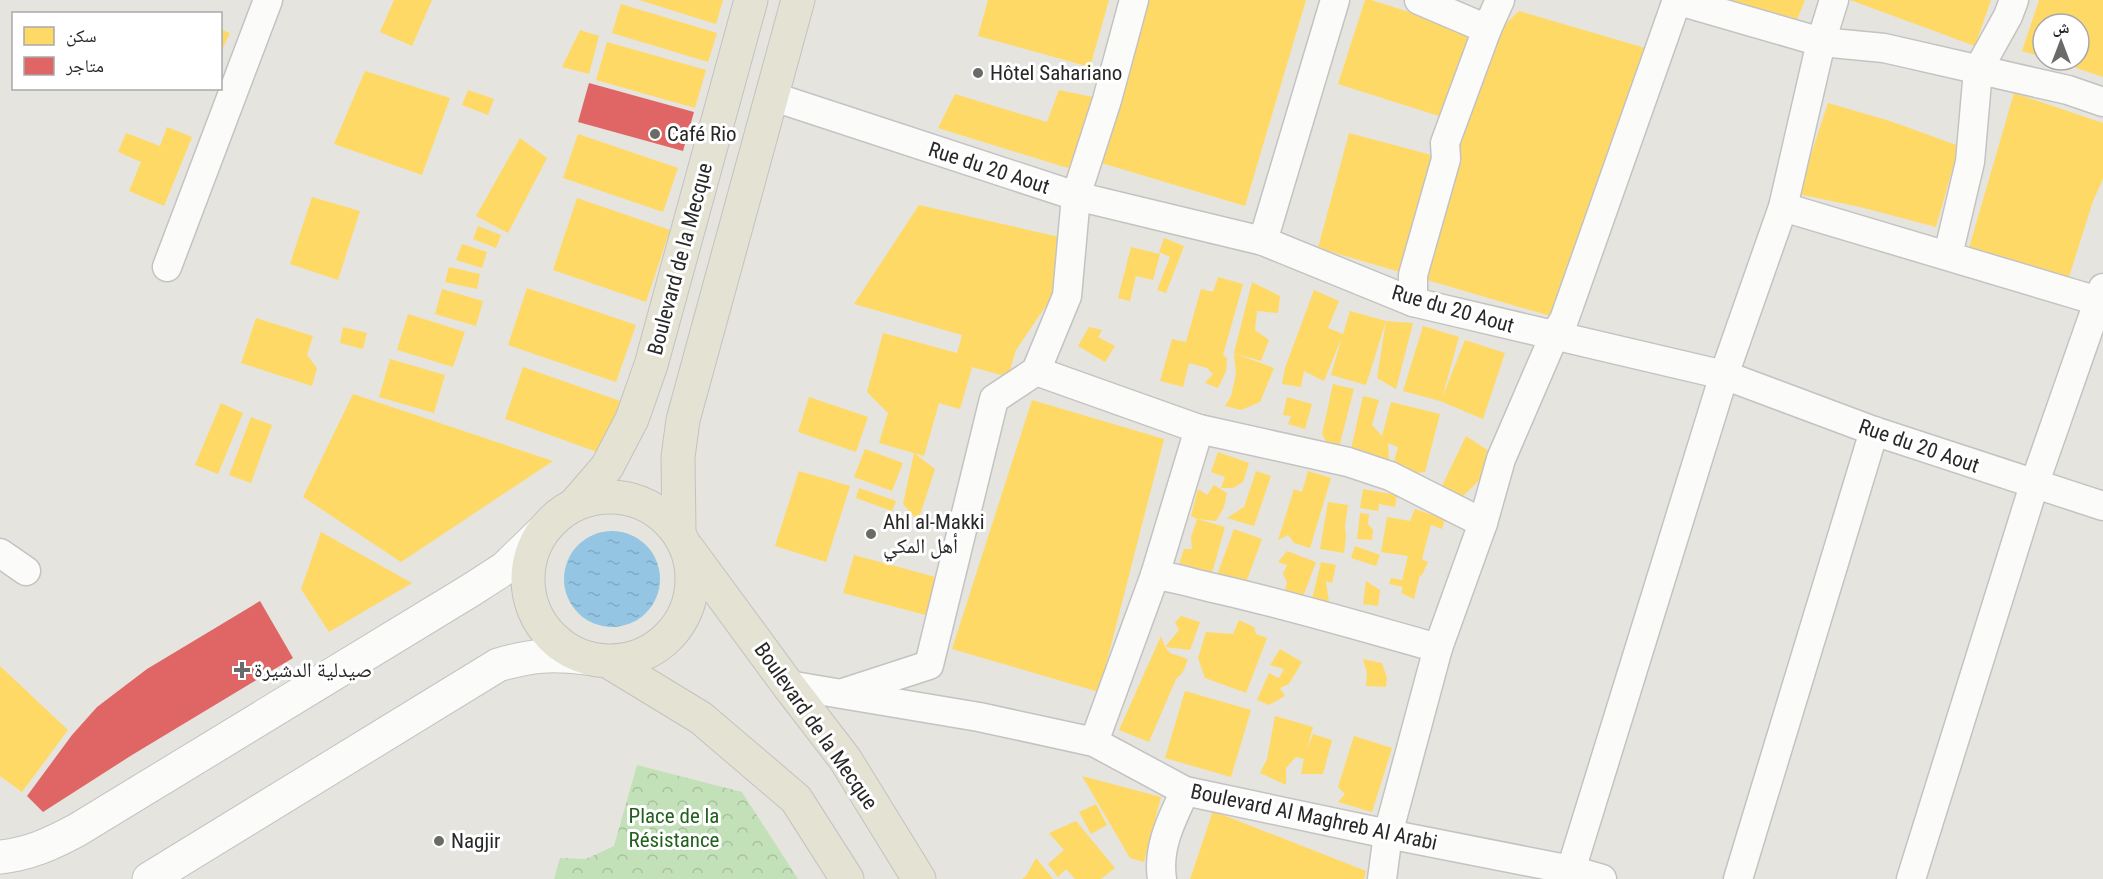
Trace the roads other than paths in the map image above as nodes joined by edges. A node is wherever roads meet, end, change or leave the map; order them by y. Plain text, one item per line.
1 (268, 0) edge
2 (751, 0) edge
3 (798, 0) edge
4 (1134, 0) edge
5 (1335, 0) edge
6 (1419, 0) edge
7 (1500, 0) edge
8 (1677, 0) edge
9 (1834, 0) edge
10 (2014, 0) edge
11 (1487, 29) junction
12 (1821, 42) junction
13 (1978, 70) junction
14 (771, 96) junction
15 (2103, 102) edge
16 (1076, 196) junction
17 (1783, 207) junction
18 (1263, 241) junction
19 (1948, 255) junction
20 (167, 267) dead end
21 (2101, 295) edge
22 (1413, 302) junction
23 (1554, 336) junction
24 (1036, 371) junction
25 (1724, 375) junction
26 (1199, 429) junction
27 (1874, 431) junction
28 (2034, 485) junction
29 (576, 503) junction
30 (2103, 506) edge
31 (1483, 523) junction
32 (542, 532) junction
33 (683, 540) junction
34 (0, 553) edge
35 (26, 571) dead end
36 (1155, 575) junction
37 (1438, 648) junction
38 (598, 660) junction
39 (788, 685) junction
40 (841, 694) junction
41 (1094, 742) junction
42 (1185, 791) junction
43 (1388, 834) junction
44 (0, 859) edge
45 (1572, 870) junction
46 (28, 879) edge
47 (150, 879) edge
48 (847, 879) edge
49 (919, 879) edge
50 (1162, 879) edge
51 (1382, 879) edge
52 (1602, 879) edge
53 (1738, 879) edge
54 (1911, 879) edge

1 - 20 street
2 - 29 main road, Boulevard de la Mecque
3 - 14 main road
4 - 16 street
5 - 18 street
6 - 11 street
7 - 11 street
8 - 12 street
8 - 23 street
9 - 12 street
10 - 13 street
11 - 22 street
12 - 13 street
12 - 17 street
13 - 15 street
13 - 19 street
14 - 16 street, Rue du 20 Aout
14 - 33 main road
16 - 18 street, Rue du 20 Aout
16 - 24 street
17 - 19 street
17 - 25 street
18 - 22 street, Rue du 20 Aout
19 - 21 street
21 - 28 street
22 - 23 street, Rue du 20 Aout
23 - 25 street, Rue du 20 Aout
23 - 31 street
24 - 26 street
24 - 40 street
25 - 27 street, Rue du 20 Aout
25 - 45 street
26 - 31 street
26 - 36 street
27 - 28 street, Rue du 20 Aout
27 - 53 street
28 - 30 street, Rue du 20 Aout
28 - 54 street
29 - 32 main road
29 - 33 main road
31 - 37 street
32 - 38 main road
32 - 44 street
33 - 38 main road
33 - 39 main road, Boulevard de la Mecque
34 - 35 street
36 - 37 street
36 - 41 street
37 - 43 street
38 - 47 street
38 - 48 main road
39 - 40 street, Boulevard Al Maghreb Al Arabi
39 - 49 main road, Boulevard de la Mecque
40 - 41 street, Boulevard Al Maghreb Al Arabi
41 - 42 street, Boulevard Al Maghreb Al Arabi
42 - 43 street, Boulevard Al Maghreb Al Arabi
42 - 50 street
43 - 45 street, Boulevard Al Maghreb Al Arabi
43 - 51 street
44 - 46 street
45 - 52 street, Boulevard Al Maghreb Al Arabi

